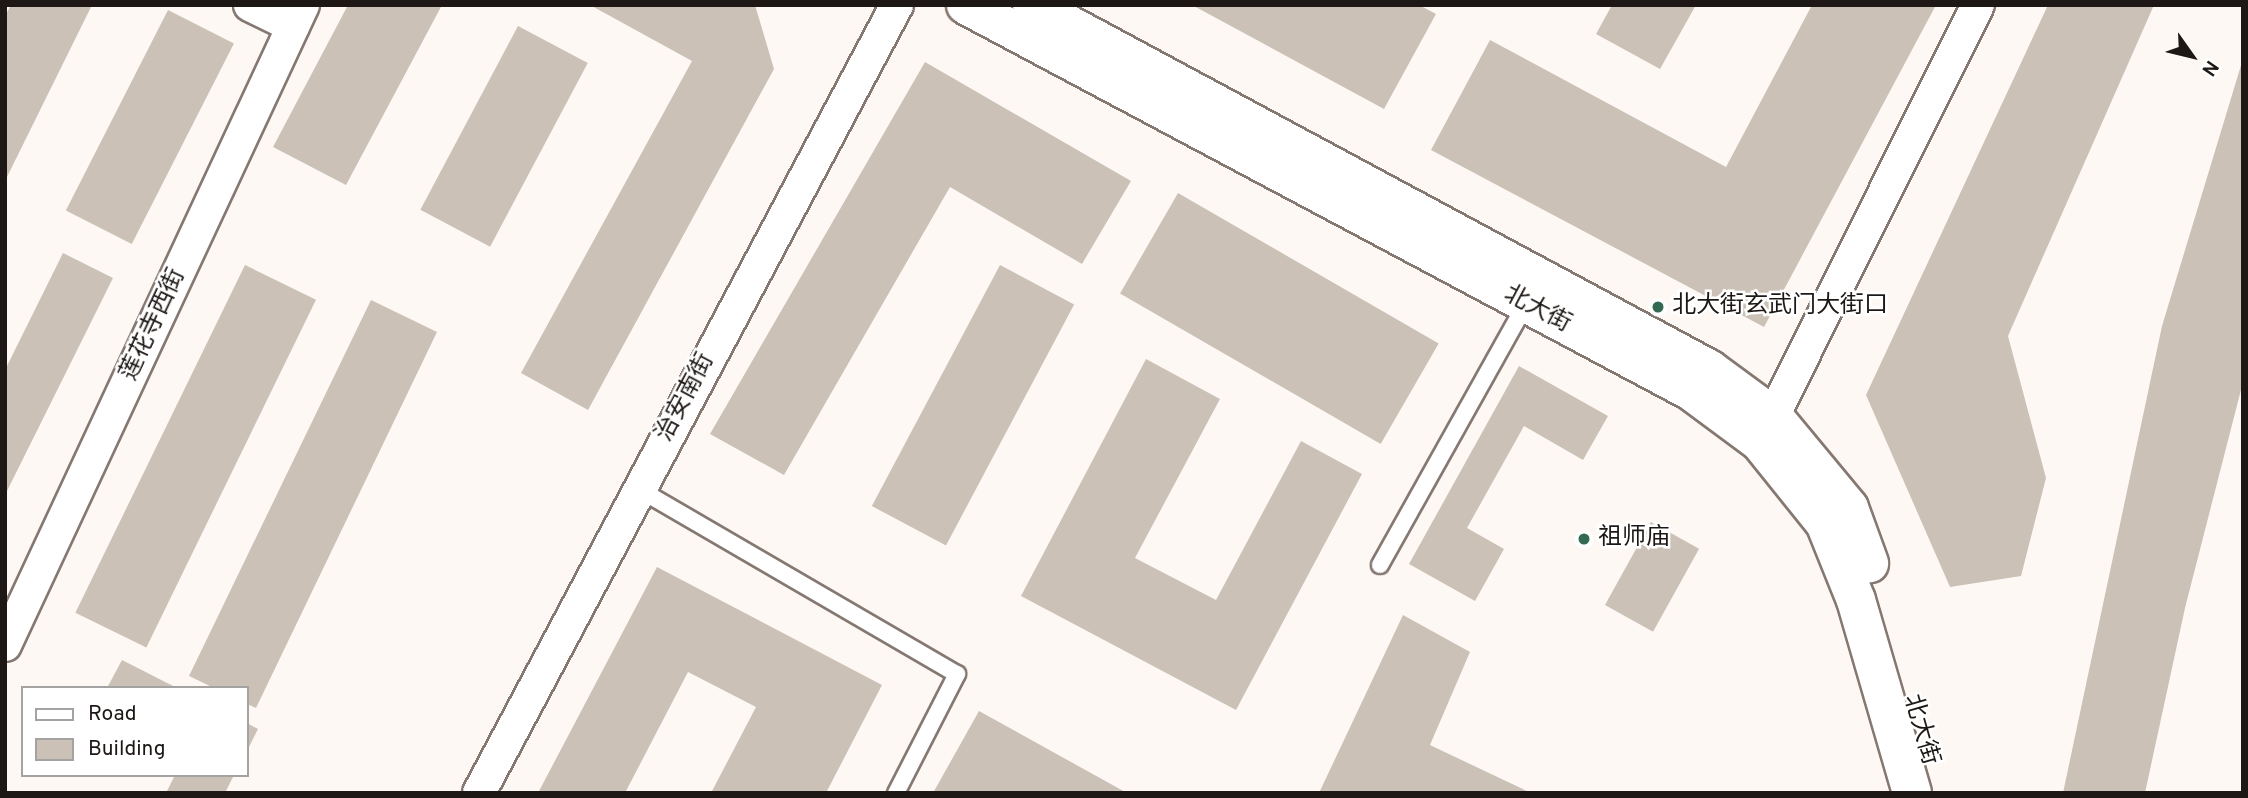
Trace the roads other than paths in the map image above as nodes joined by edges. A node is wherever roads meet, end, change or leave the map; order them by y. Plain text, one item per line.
1 (250, 5) edge
2 (897, 5) edge
3 (966, 5) edge
4 (1032, 5) edge
5 (1978, 5) edge
6 (298, 16) edge
7 (1526, 304) junction
8 (1766, 429) junction
9 (637, 488) junction
10 (1380, 565) dead end
11 (5, 645) edge
12 (479, 793) edge
13 (896, 793) edge
14 (1912, 793) edge
15 (1938, 793) edge

1 - 6 street
2 - 9 street, 治安南街
3 - 7 street, 北大街
4 - 8 street, 北大街
5 - 8 street
6 - 11 street, 莲花寺西街
7 - 8 street, 北大街
7 - 10 lane
8 - 14 street, 北大街
8 - 15 street, 北大街
9 - 12 street, 治安南街
9 - 13 lane

